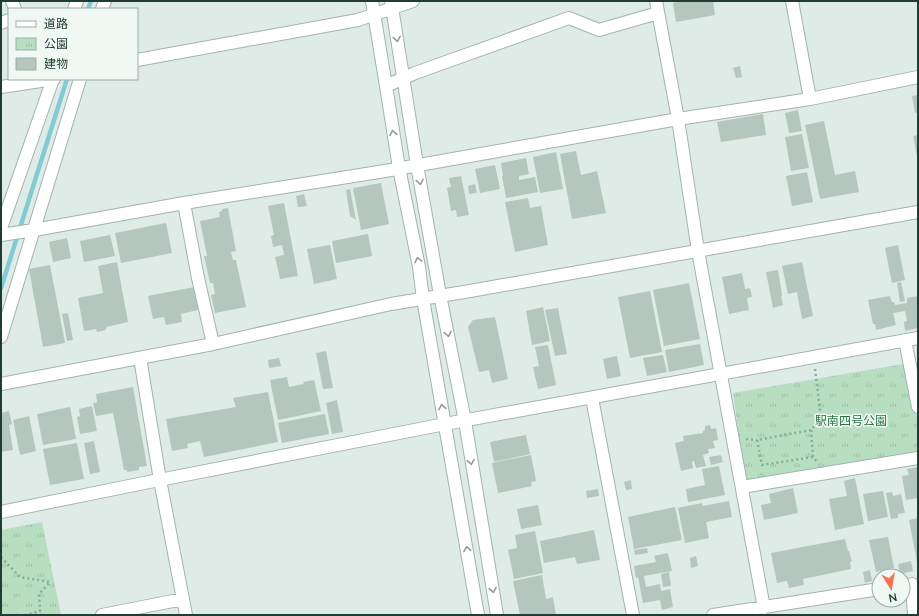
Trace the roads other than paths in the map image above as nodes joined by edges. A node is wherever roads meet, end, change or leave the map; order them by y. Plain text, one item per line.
1 (372, 1) edge
2 (413, 1) edge
3 (792, 1) edge
4 (391, 5) edge
5 (657, 7) edge
6 (374, 15) junction
7 (138, 60) edge
8 (918, 77) edge
9 (403, 78) junction
10 (46, 80) edge
11 (53, 80) edge
12 (80, 80) edge
13 (386, 86) junction
14 (1, 87) edge
15 (810, 99) junction
16 (678, 119) junction
17 (417, 165) junction
18 (399, 168) junction
19 (184, 203) junction
20 (918, 212) edge
21 (31, 230) junction
22 (2, 232) edge
23 (698, 251) junction
24 (440, 296) junction
25 (423, 299) junction
26 (1, 337) edge
27 (918, 338) edge
28 (905, 340) junction
29 (213, 344) junction
30 (140, 358) junction
31 (721, 374) junction
32 (1, 384) edge
33 (592, 398) junction
34 (918, 407) edge
35 (464, 421) junction
36 (446, 424) junction
37 (918, 458) edge
38 (160, 480) junction
39 (742, 487) junction
40 (1, 512) edge
41 (911, 584) edge
42 (871, 591) edge
43 (183, 599) junction
44 (764, 608) junction
45 (718, 614) edge
46 (102, 615) edge
47 (186, 615) edge
48 (478, 615) edge
49 (497, 615) edge
50 (633, 615) edge
51 (914, 615) edge

1 - 6 street
2 - 4 street
3 - 15 street
4 - 6 street
4 -> 9 street
5 - 9 street
5 - 16 street
6 - 7 street
6 - 13 street
8 - 15 street
9 - 13 street
9 - 17 street
10 - 14 street
11 - 22 street
12 - 21 street
18 -> 13 street
15 - 16 street
16 - 17 street
16 - 23 street
17 - 18 street
17 -> 24 street
18 - 19 street
25 -> 18 street
19 - 21 street
19 - 29 street
20 - 23 street
21 - 22 street
21 - 26 street
23 - 24 street
23 - 31 street
24 - 25 street
24 -> 35 street
25 - 29 street
36 -> 25 street
27 - 28 street
28 - 31 street
28 - 34 street
29 - 30 street
30 - 32 street
30 - 38 street
31 - 33 street
31 - 39 street
33 - 35 street
33 - 50 street
35 - 36 street
35 -> 49 street
36 - 38 street
48 -> 36 street
37 - 39 street
38 - 40 street
38 - 43 street
39 - 44 street
41 - 51 street
42 - 44 street
43 - 46 street
43 - 47 street
44 - 45 street

